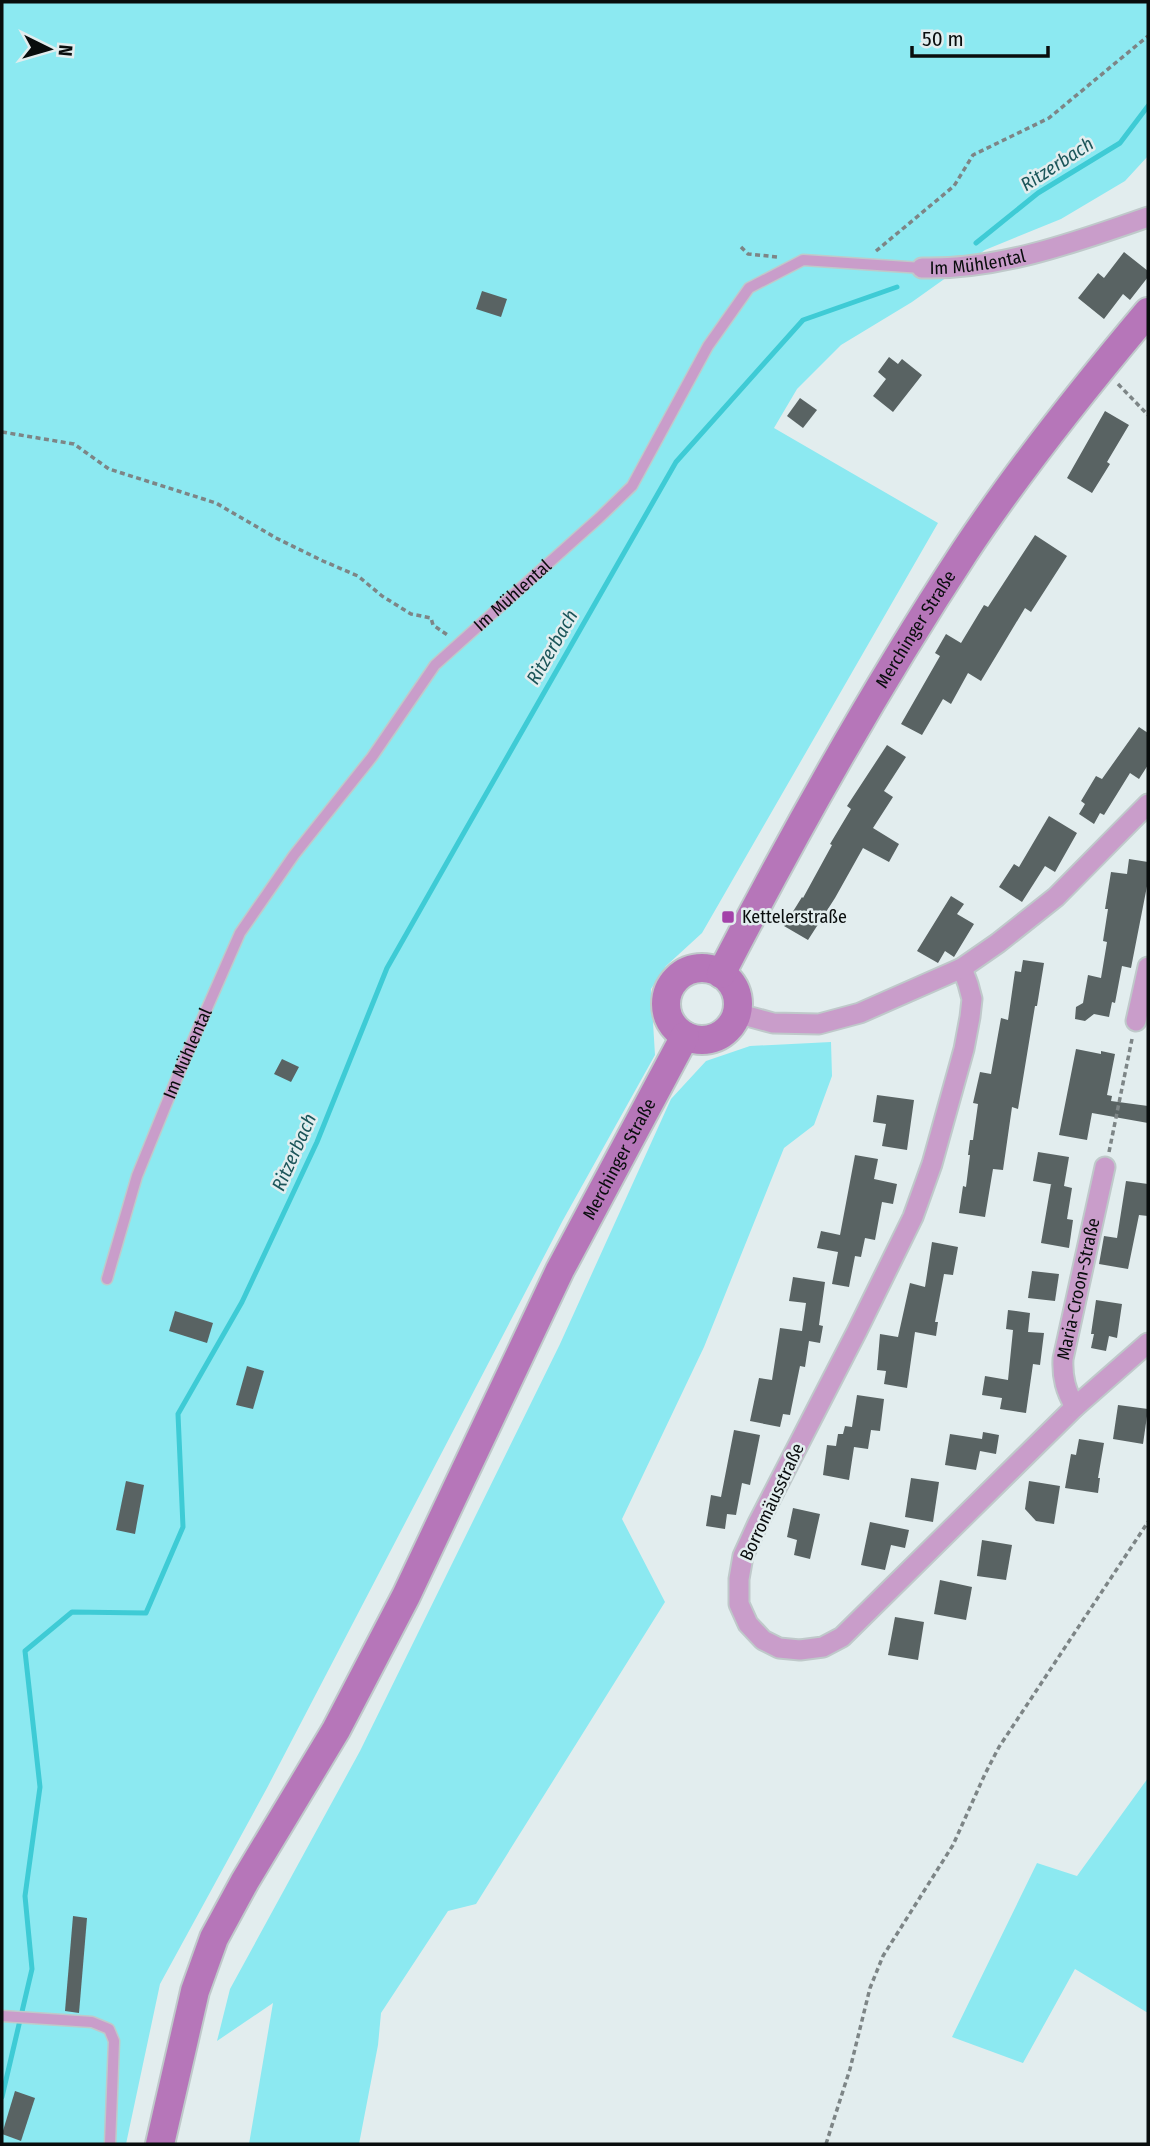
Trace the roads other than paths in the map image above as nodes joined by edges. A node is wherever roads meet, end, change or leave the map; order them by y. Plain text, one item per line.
1 (1148, 217) edge
2 (922, 268) joint
3 (1148, 312) edge
4 (1148, 804) edge
5 (1148, 967) edge
6 (961, 968) junction
7 (721, 974) junction
8 (736, 1013) junction
9 (1136, 1021) road end
10 (685, 1036) junction
11 (1105, 1167) road end
12 (107, 1279) dead end
13 (1148, 1343) edge
14 (1075, 1407) junction
15 (2, 2016) edge
16 (110, 2144) edge
17 (160, 2144) edge

1 - 2 street, Im Mühlental
2 - 12 lane, Im Mühlental
3 - 7 street, Merchinger Straße
4 - 6 street
5 - 9 street
6 - 8 street
6 - 14 street, Borromäusstraße
7 - 8 street
7 - 10 street
8 - 10 street
10 - 17 street, Merchinger Straße
11 - 14 street, Maria-Croon-Straße
13 - 14 street, Borromäusstraße
15 - 16 lane

